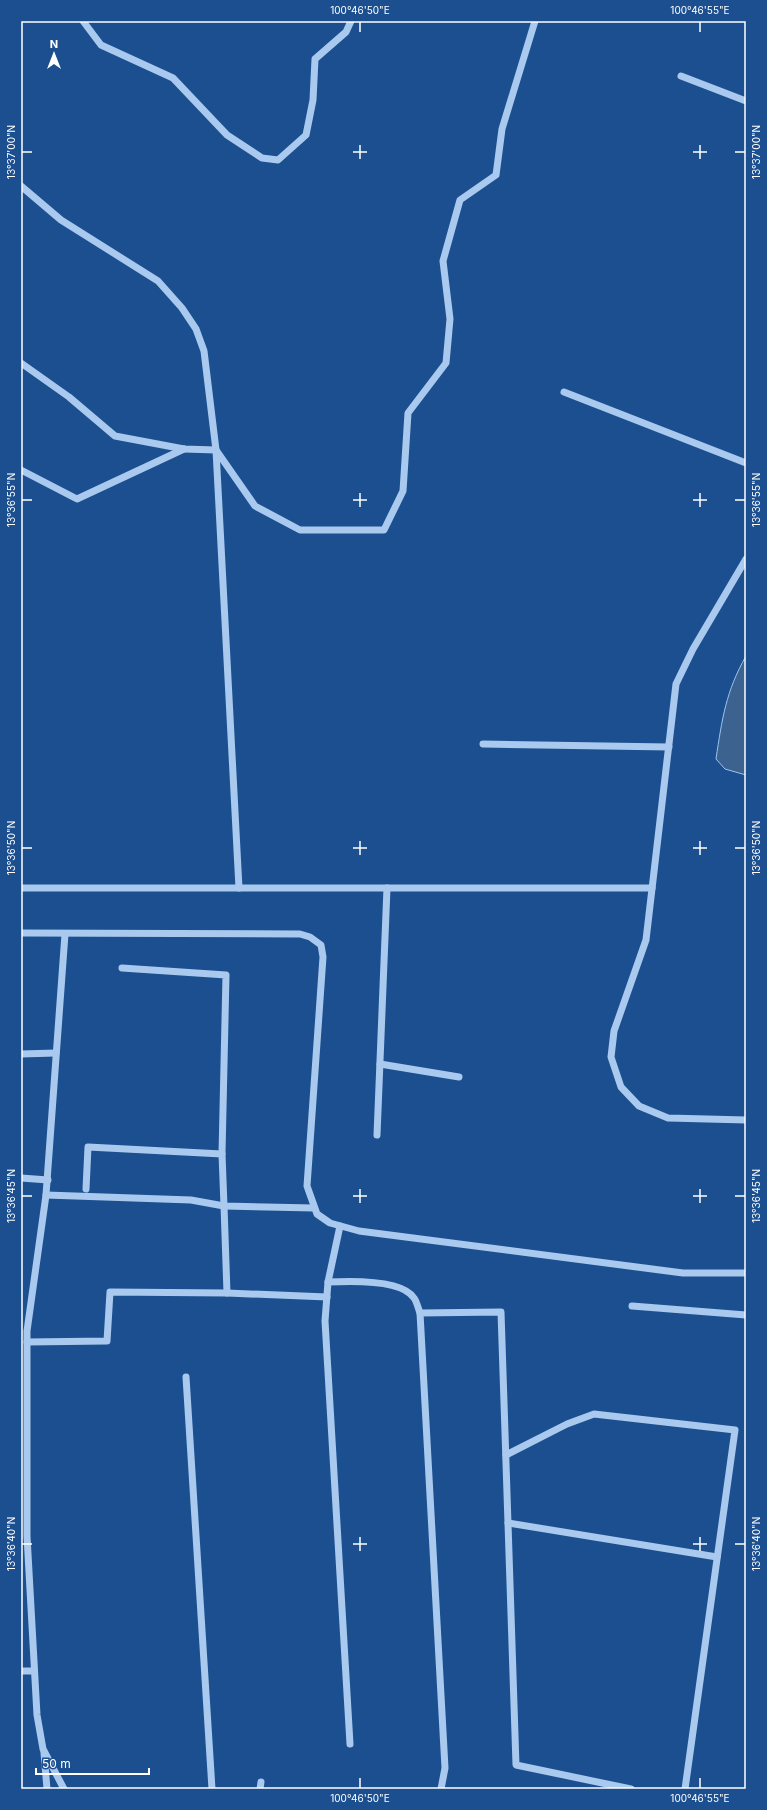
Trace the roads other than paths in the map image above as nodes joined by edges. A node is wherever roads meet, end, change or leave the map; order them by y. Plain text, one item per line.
1 (83, 21) edge
2 (351, 21) edge
3 (534, 21) edge
4 (681, 76) dead end
5 (746, 101) edge
6 (21, 186) edge
7 (21, 363) edge
8 (564, 392) dead end
9 (184, 449) junction
10 (216, 450) junction
11 (746, 463) edge
12 (21, 470) edge
13 (746, 559) edge
14 (483, 744) dead end
15 (669, 747) junction
16 (21, 888) edge
17 (239, 888) junction
18 (387, 888) junction
19 (652, 888) junction
20 (21, 933) edge
21 (65, 934) junction
22 (122, 968) dead end
23 (56, 1053) junction
24 (21, 1054) edge
25 (380, 1064) junction
26 (458, 1077) dead end
27 (746, 1120) edge
28 (377, 1135) dead end
29 (222, 1154) junction
30 (21, 1178) edge
31 (48, 1180) junction
32 (86, 1189) dead end
33 (46, 1195) junction
34 (224, 1206) junction
35 (314, 1208) junction
36 (340, 1226) junction
37 (746, 1274) edge
38 (328, 1282) junction
39 (227, 1293) junction
40 (327, 1297) junction
41 (632, 1306) dead end
42 (420, 1312) junction
43 (746, 1315) edge
44 (24, 1331) edge
45 (27, 1342) junction
46 (186, 1377) dead end
47 (24, 1429) edge
48 (506, 1454) junction
49 (24, 1500) edge
50 (508, 1523) junction
51 (717, 1557) junction
52 (21, 1671) edge
53 (34, 1671) junction
54 (350, 1744) dead end
55 (43, 1749) junction
56 (47, 1789) edge
57 (64, 1789) edge
58 (212, 1789) edge
59 (441, 1789) edge
60 (631, 1789) edge
61 (685, 1789) edge

1 - 2 street
3 - 10 street
4 - 5 street
6 - 10 street
7 - 9 street
8 - 11 street
9 - 10 street
9 - 12 street
10 - 17 street
13 - 15 street
14 - 15 street
15 - 19 street
16 - 17 street
17 - 18 street
18 - 19 street
18 - 25 street
19 - 27 street
20 - 21 street
21 - 23 street
21 - 35 street
22 - 29 street
23 - 24 street
23 - 31 street
25 - 26 street
25 - 28 street
29 - 32 street
29 - 34 street
30 - 31 street
31 - 33 street
33 - 34 street
33 - 44 street
34 - 35 street
34 - 39 street
35 - 36 street
36 - 37 street
36 - 38 street
38 - 40 street
38 - 42 street
39 - 40 street
39 - 45 street
40 - 54 street
41 - 43 street
42 - 48 street
42 - 59 street
44 - 45 street
45 - 47 street
46 - 58 street
47 - 49 street
48 - 50 street
48 - 51 street
49 - 53 street
50 - 51 street
50 - 60 street
51 - 61 street
52 - 53 street
53 - 55 street
55 - 56 street
55 - 57 street

